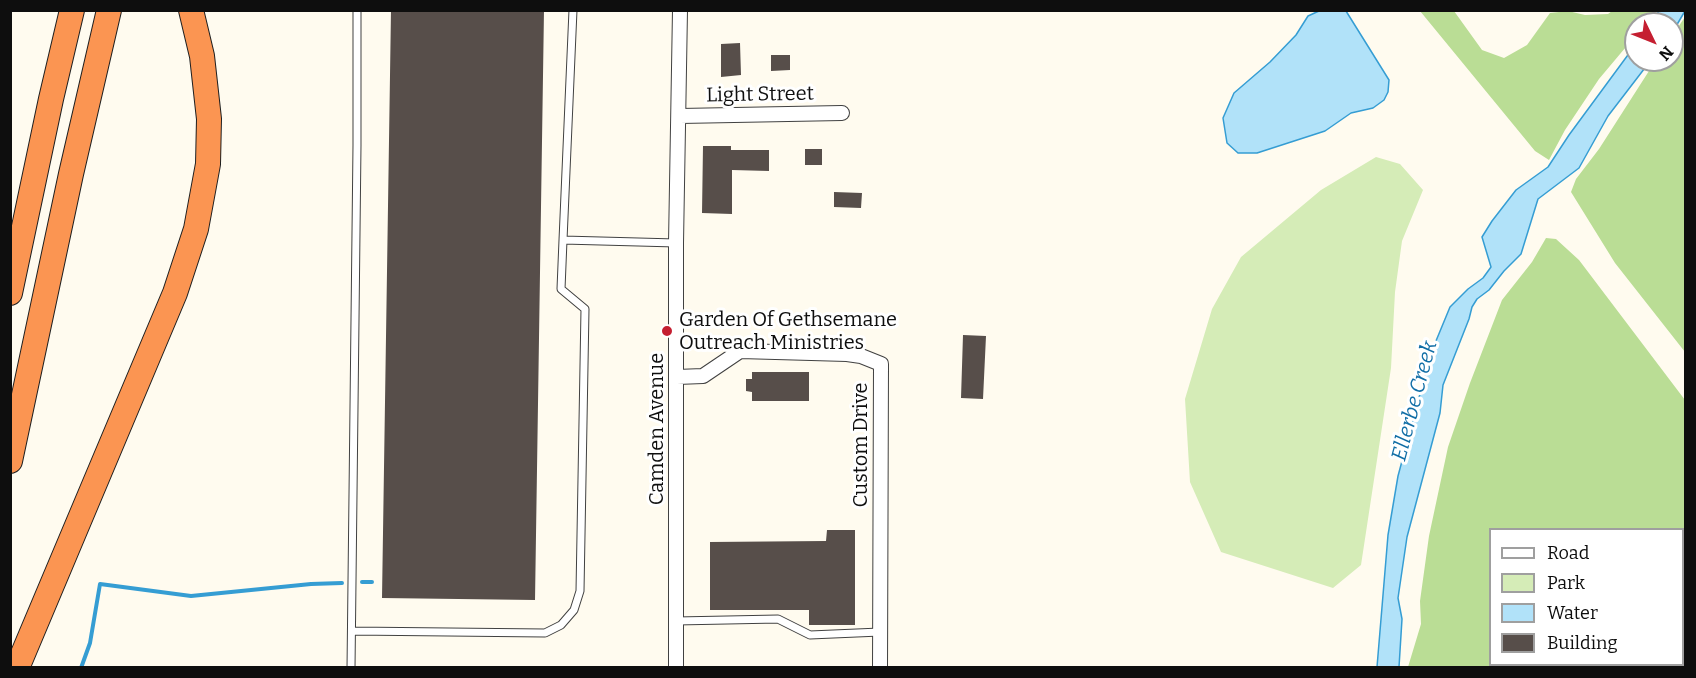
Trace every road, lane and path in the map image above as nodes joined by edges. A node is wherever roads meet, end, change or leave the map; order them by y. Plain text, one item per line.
1 (72, 10) edge
2 (109, 10) edge
3 (191, 10) edge
4 (357, 10) edge
5 (573, 10) edge
6 (680, 10) edge
7 (842, 113) dead end
8 (680, 116) junction
9 (563, 240) junction
10 (676, 243) junction
11 (10, 293) edge
12 (677, 377) junction
13 (10, 461) edge
14 (676, 621) junction
15 (352, 631) junction
16 (880, 632) junction
17 (17, 668) edge
18 (351, 668) edge
19 (675, 668) edge
20 (880, 668) edge

1 - 11 highway
2 - 13 highway
3 - 17 highway
4 - 15 lane
5 - 9 lane
6 - 8 street, Camden Avenue
7 - 8 street, Light Street
8 - 10 street, Camden Avenue
9 - 10 lane
9 - 15 lane
10 - 12 street, Camden Avenue
12 - 14 street, Camden Avenue
12 - 16 street, Custom Drive
14 - 16 lane
14 - 19 street, Camden Avenue
15 - 18 lane
16 - 20 street, Custom Drive

